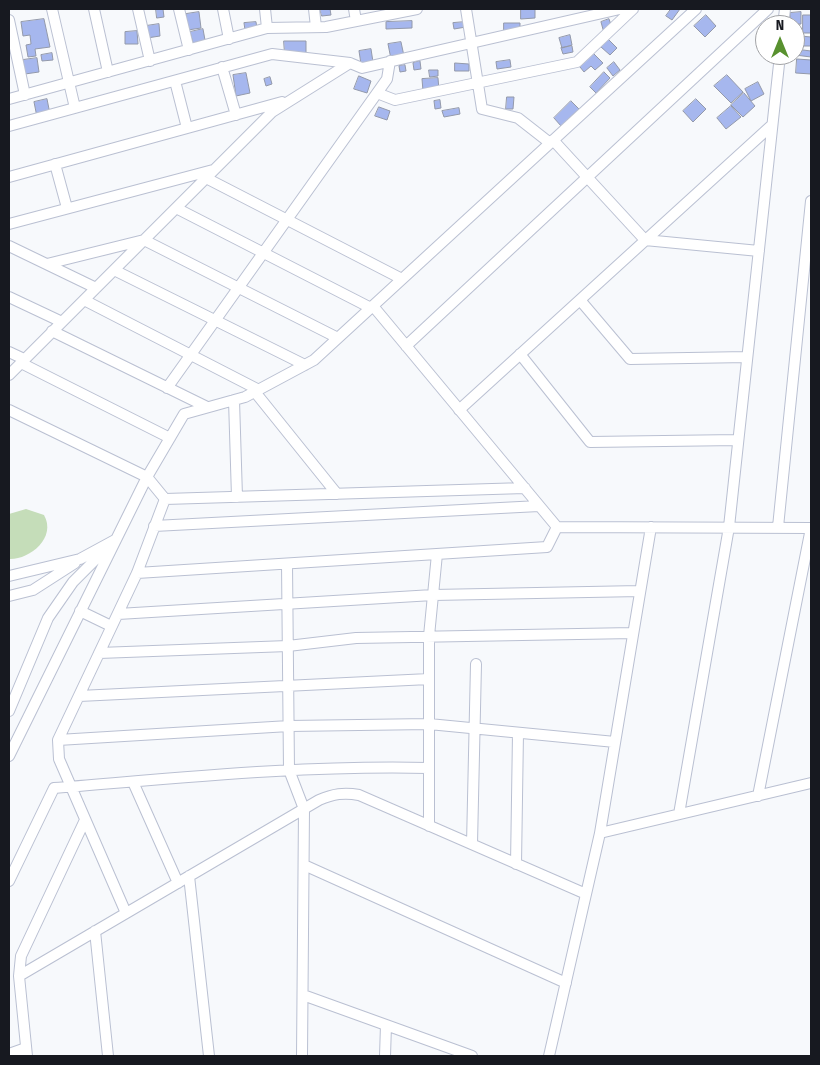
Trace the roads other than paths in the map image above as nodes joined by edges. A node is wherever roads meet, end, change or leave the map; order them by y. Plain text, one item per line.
1 (52, 9) edge
2 (94, 9) edge
3 (138, 9) edge
4 (179, 9) edge
5 (223, 9) edge
6 (265, 9) edge
7 (314, 9) edge
8 (354, 9) edge
9 (417, 9) edge
10 (466, 9) edge
11 (620, 9) edge
12 (633, 9) edge
13 (696, 9) edge
14 (768, 9) edge
15 (397, 11) edge
16 (9, 20) edge
17 (356, 21) junction
18 (316, 27) junction
19 (267, 28) junction
20 (229, 39) junction
21 (470, 42) junction
22 (189, 50) junction
23 (150, 61) junction
24 (390, 62) junction
25 (350, 63) junction
26 (779, 65) edge
27 (222, 67) junction
28 (108, 72) junction
29 (175, 80) junction
30 (69, 83) junction
31 (478, 84) junction
32 (377, 93) junction
33 (25, 95) junction
34 (9, 99) edge
35 (293, 99) junction
36 (75, 108) junction
37 (236, 115) junction
38 (772, 125) junction
39 (9, 126) edge
40 (187, 128) junction
41 (552, 142) junction
42 (56, 164) junction
43 (214, 170) junction
44 (9, 177) edge
45 (587, 177) junction
46 (206, 178) junction
47 (811, 201) edge
48 (67, 208) junction
49 (176, 208) junction
50 (287, 220) junction
51 (9, 224) edge
52 (144, 240) junction
53 (645, 240) junction
54 (9, 246) edge
55 (759, 251) junction
56 (263, 252) junction
57 (47, 264) junction
58 (114, 270) junction
59 (402, 279) junction
60 (96, 288) junction
61 (238, 288) junction
62 (9, 297) edge
63 (84, 300) junction
64 (580, 300) junction
65 (372, 307) junction
66 (215, 320) junction
67 (62, 322) junction
68 (52, 331) junction
69 (338, 338) junction
70 (406, 346) junction
71 (9, 352) edge
72 (190, 354) junction
73 (520, 354) junction
74 (747, 357) junction
75 (22, 361) junction
76 (305, 365) junction
77 (9, 374) edge
78 (167, 388) junction
79 (257, 391) junction
80 (234, 400) junction
81 (207, 408) junction
82 (9, 410) edge
83 (459, 410) junction
84 (170, 438) junction
85 (738, 440) junction
86 (147, 477) junction
87 (525, 488) junction
88 (337, 494) junction
89 (237, 497) junction
90 (164, 499) junction
91 (539, 506) junction
92 (154, 526) junction
93 (557, 527) junction
94 (651, 527) junction
95 (729, 527) junction
96 (778, 527) junction
97 (811, 528) edge
98 (116, 540) junction
99 (437, 554) junction
100 (80, 559) junction
101 (287, 564) junction
102 (137, 573) junction
103 (9, 576) edge
104 (640, 591) junction
105 (433, 595) junction
106 (9, 596) edge
107 (287, 605) junction
108 (80, 611) junction
109 (118, 614) junction
110 (112, 626) junction
111 (633, 633) junction
112 (429, 636) junction
113 (288, 646) junction
114 (99, 653) junction
115 (476, 664) dead end
116 (429, 679) junction
117 (288, 686) junction
118 (79, 696) junction
119 (9, 711) edge
120 (429, 724) junction
121 (289, 726) junction
122 (474, 728) junction
123 (518, 732) junction
124 (58, 740) junction
125 (615, 742) junction
126 (9, 756) edge
127 (429, 768) junction
128 (289, 770) junction
129 (133, 782) junction
130 (811, 783) edge
131 (71, 787) junction
132 (758, 796) junction
133 (304, 809) junction
134 (679, 814) junction
135 (86, 820) junction
136 (429, 826) junction
137 (600, 833) junction
138 (472, 844) junction
139 (516, 864) junction
140 (304, 865) junction
141 (189, 876) junction
142 (9, 881) edge
143 (178, 883) junction
144 (586, 894) junction
145 (126, 913) junction
146 (95, 931) junction
147 (19, 976) junction
148 (566, 983) junction
149 (303, 995) junction
150 (386, 1025) junction
151 (26, 1052) edge
152 (9, 1054) edge
153 (108, 1056) edge
154 (209, 1056) edge
155 (302, 1056) edge
156 (386, 1056) edge
157 (472, 1056) edge
158 (549, 1056) edge

1 - 30 street
2 - 28 street
3 - 23 street
4 - 22 street
5 - 20 street
6 - 19 street
7 - 18 street
8 - 17 street
9 - 15 street
10 - 21 street
11 - 21 street
12 - 31 street
13 - 41 street
14 - 45 street
15 - 17 street
16 - 33 street
17 - 18 street
18 - 19 street
19 - 20 street
20 - 22 street
21 - 24 street
21 - 31 street
22 - 23 street
23 - 28 street
24 - 25 street
24 - 32 street
25 - 27 street
25 - 35 street
26 - 38 street
27 - 29 street
27 - 37 street
28 - 30 street
29 - 36 street
29 - 40 street
30 - 33 street
30 - 36 street
31 - 32 street
31 - 41 street
32 - 50 street
33 - 34 street
35 - 37 street
35 - 43 street
36 - 39 street
37 - 40 street
38 - 53 street
38 - 55 street
40 - 42 street
41 - 45 street
41 - 59 street
42 - 44 street
42 - 48 street
43 - 46 street
43 - 48 street
45 - 53 street
45 - 70 street
46 - 49 street
46 - 50 street
47 - 96 street
48 - 51 street
49 - 52 street
49 - 56 street
50 - 56 street
50 - 59 street
52 - 57 street
52 - 58 street
52 - 61 street
53 - 55 street
53 - 64 street
54 - 57 street
55 - 74 street
56 - 61 street
56 - 65 street
57 - 60 street
58 - 60 street
58 - 66 street
59 - 65 street
60 - 63 street
61 - 66 street
61 - 69 street
62 - 67 street
63 - 67 street
63 - 72 street
64 - 73 street
64 - 74 street
65 - 69 street
65 - 70 street
66 - 72 street
66 - 76 street
67 - 68 street
68 - 75 street
68 - 78 street
69 - 76 street
70 - 83 street
71 - 75 street
72 - 78 street
72 - 79 street
73 - 83 street
73 - 85 street
74 - 85 street
75 - 77 street
75 - 84 street
76 - 79 street
78 - 81 street
79 - 80 street
79 - 88 street
80 - 81 street
80 - 89 street
81 - 84 street
82 - 86 street
83 - 87 street
84 - 86 street
85 - 95 street
86 - 90 street
86 - 98 street
87 - 88 street
87 - 91 street
88 - 89 street
89 - 90 street
90 - 92 street
91 - 92 street
91 - 93 street
92 - 102 street
93 - 94 street
93 - 99 street
94 - 95 street
94 - 104 street
95 - 96 street
95 - 134 street
96 - 97 street
97 - 132 street
98 - 100 street
98 - 108 street
98 - 119 street
99 - 101 street
99 - 105 street
100 - 103 street
100 - 106 street
101 - 102 street
101 - 107 street
102 - 109 street
104 - 105 street
104 - 111 street
105 - 107 street
105 - 112 street
107 - 109 street
107 - 113 street
108 - 110 street
108 - 126 street
109 - 110 street
110 - 114 street
111 - 112 street
111 - 125 street
112 - 113 street
112 - 116 street
113 - 114 street
113 - 117 street
114 - 118 street
115 - 122 street
116 - 117 street
116 - 120 street
117 - 118 street
117 - 121 street
118 - 124 street
120 - 121 street
120 - 122 street
120 - 127 street
121 - 124 street
121 - 128 street
122 - 123 street
122 - 138 street
123 - 125 street
123 - 139 street
124 - 131 street
125 - 137 street
127 - 128 street
127 - 136 street
128 - 129 street
128 - 133 street
129 - 131 street
129 - 143 street
130 - 132 street
131 - 135 street
131 - 142 street
132 - 134 street
133 - 136 street
133 - 140 street
133 - 141 street
134 - 137 street
135 - 145 street
135 - 147 street
136 - 138 street
137 - 144 street
138 - 139 street
139 - 144 street
140 - 148 street
140 - 149 street
141 - 143 street
141 - 154 street
143 - 145 street
144 - 148 street
145 - 146 street
146 - 147 street
146 - 153 street
147 - 151 street
148 - 158 street
149 - 150 street
149 - 155 street
150 - 156 street
150 - 157 street
151 - 152 street

